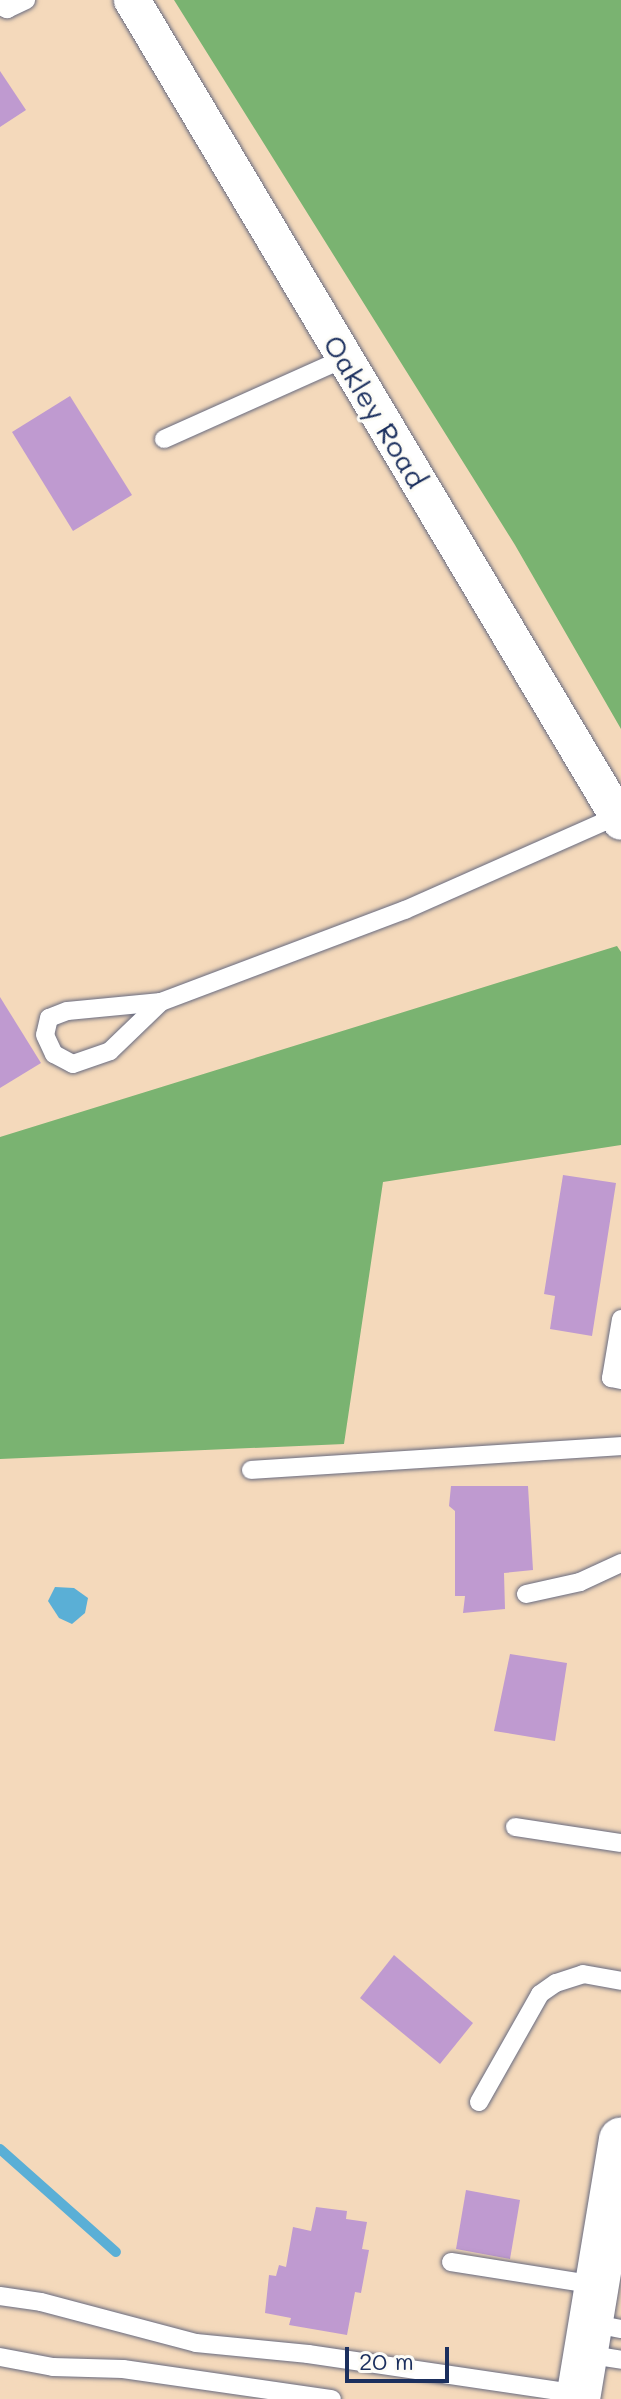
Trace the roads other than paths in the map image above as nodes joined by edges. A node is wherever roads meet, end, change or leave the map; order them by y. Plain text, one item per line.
1 (26, 0) edge
2 (132, 0) edge
3 (0, 6) edge
4 (345, 358) junction
5 (164, 439) dead end
6 (619, 819) edge
7 (161, 1002) junction
8 (621, 1319) edge
9 (621, 1380) edge
10 (621, 1446) edge
11 (251, 1470) dead end
12 (621, 1563) edge
13 (526, 1594) dead end
14 (515, 1827) dead end
15 (621, 1843) edge
16 (621, 1981) edge
17 (479, 2102) dead end
18 (621, 2140) edge
19 (616, 2200) edge
20 (451, 2262) dead end
21 (0, 2296) edge
22 (596, 2349) edge
23 (0, 2357) edge
24 (332, 2399) edge

1 - 3 lane
2 - 4 street, Oakley Road
4 - 5 lane
4 - 6 street, Oakley Road
6 - 7 lane
7 - 7 lane
8 - 9 lane
10 - 11 lane
12 - 13 lane
14 - 15 lane
16 - 17 lane
18 - 19 street
19 - 22 street
20 - 22 lane
21 - 22 lane
23 - 24 lane

